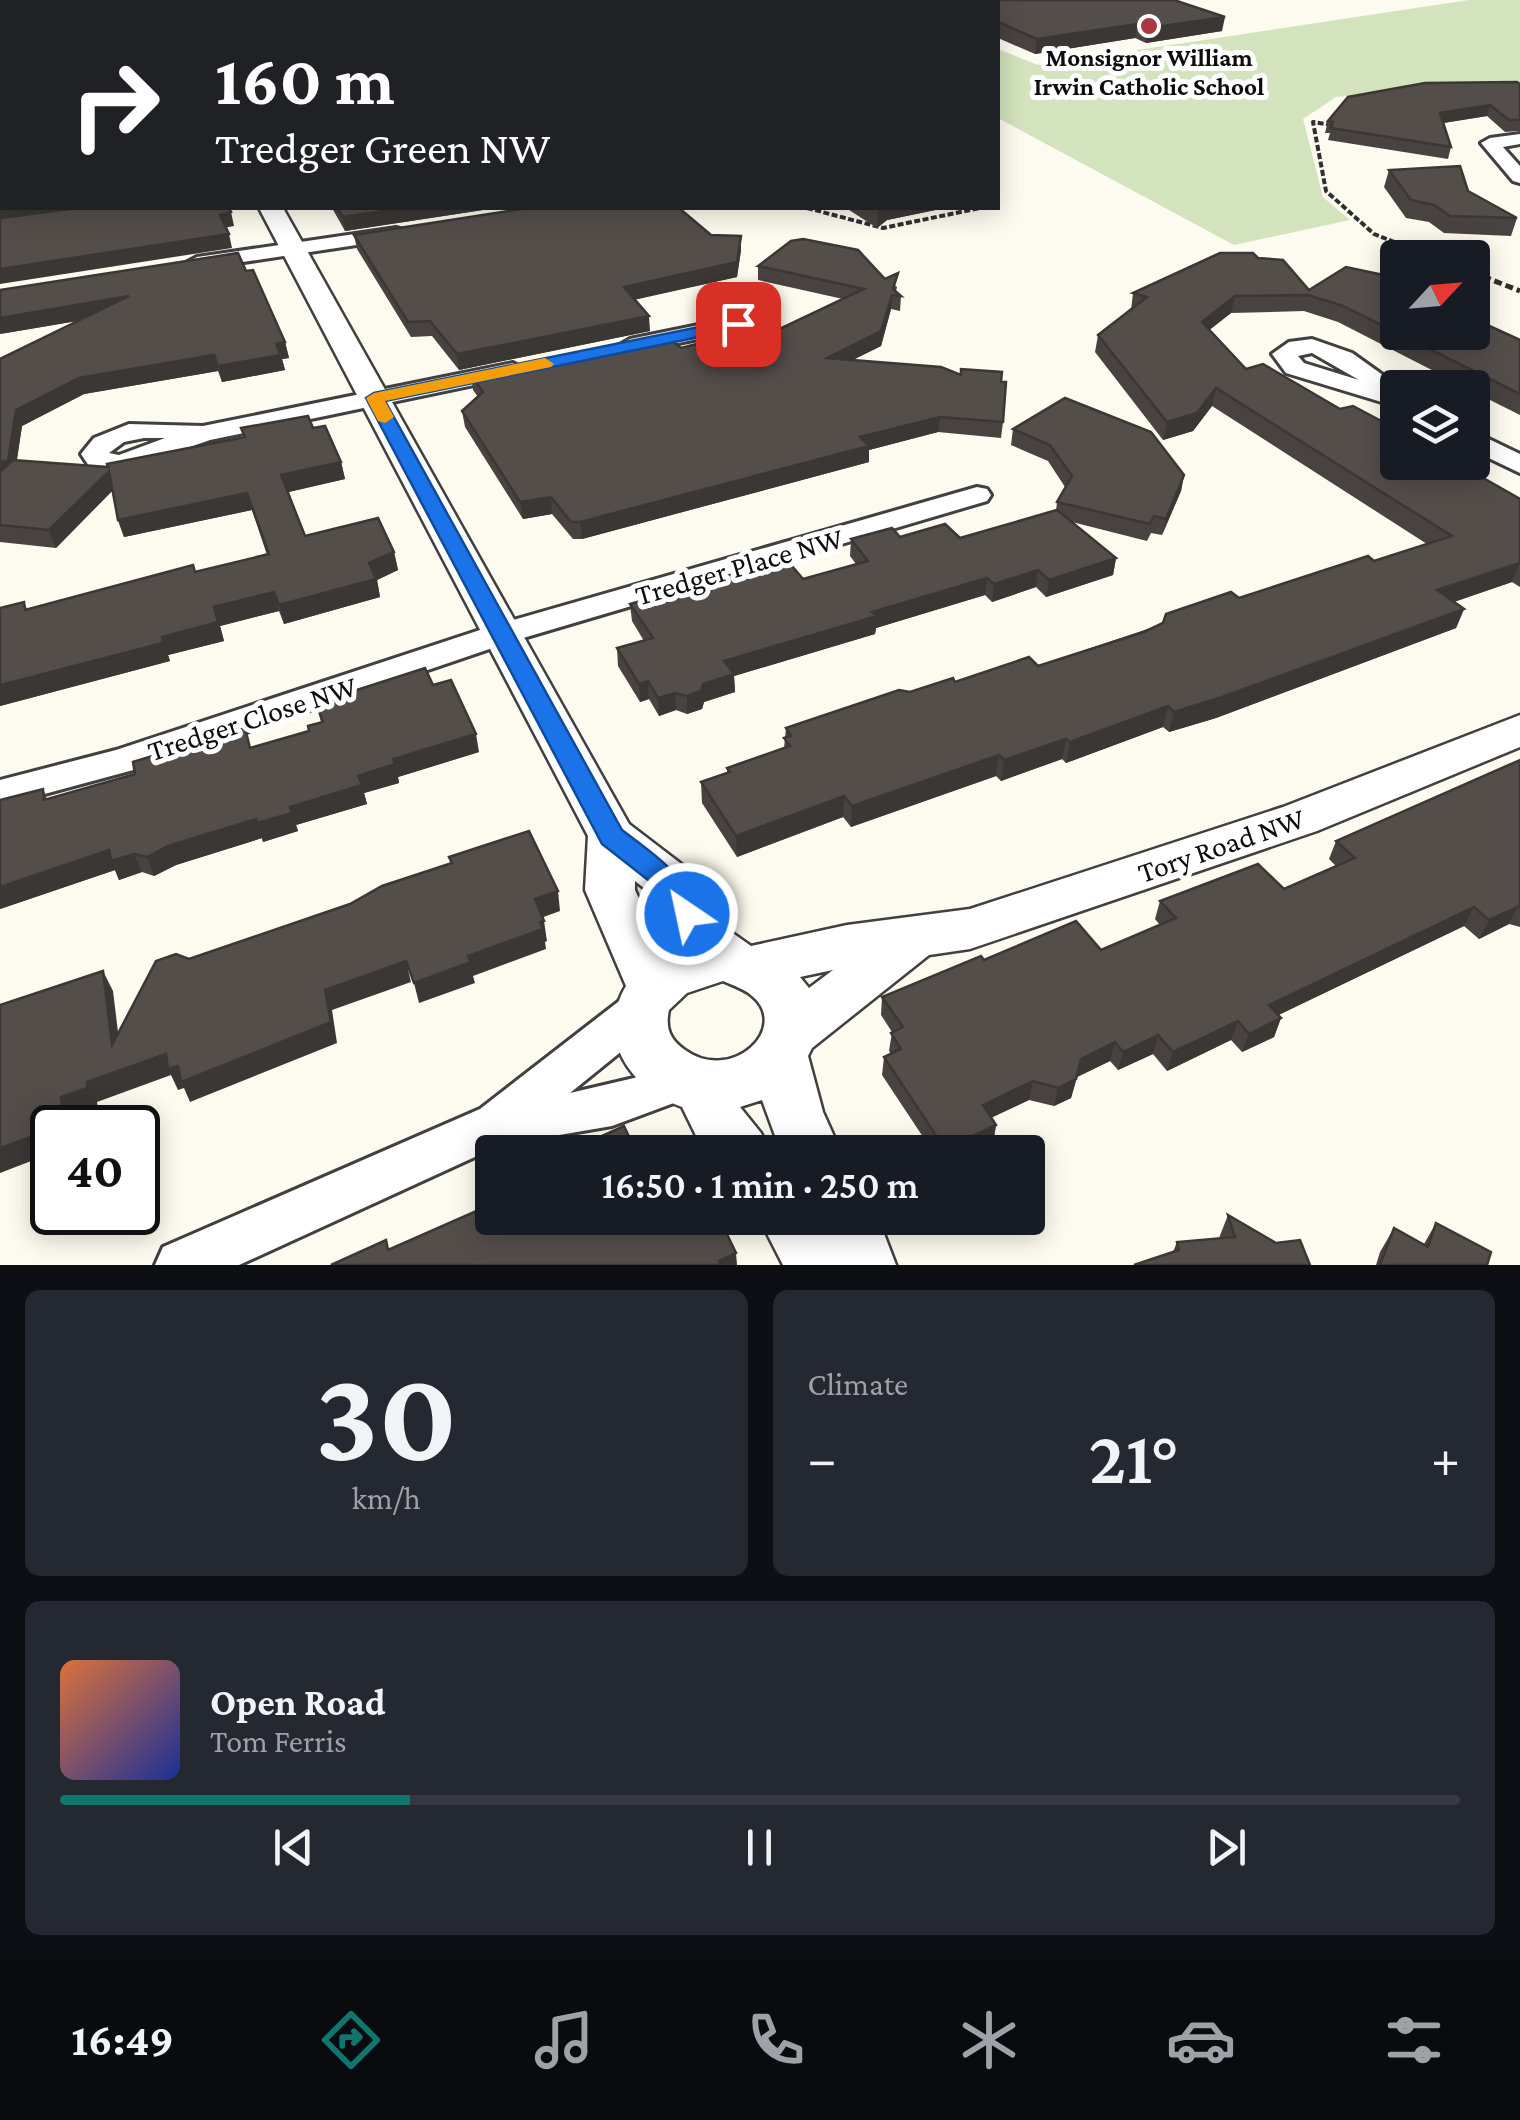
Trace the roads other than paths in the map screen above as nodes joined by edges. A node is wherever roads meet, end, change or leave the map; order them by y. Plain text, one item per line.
1 (1520, 139) edge
2 (1520, 178) edge
3 (272, 210) edge
4 (422, 229) edge
5 (296, 250) junction
6 (176, 266) edge
7 (738, 324) dead end
8 (605, 351) edge
9 (530, 367) edge
10 (374, 398) junction
11 (203, 434) dead end
12 (1490, 449) edge
13 (1520, 466) edge
14 (976, 496) dead end
15 (501, 634) junction
16 (1520, 730) edge
17 (0, 793) edge
18 (612, 836) junction
19 (914, 937) junction
20 (740, 963) junction
21 (648, 998) junction
22 (787, 1044) junction
23 (693, 1083) junction
24 (497, 1124) junction
25 (727, 1135) edge
26 (804, 1135) edge
27 (800, 1235) edge
28 (853, 1235) edge
29 (181, 1265) edge
30 (818, 1265) edge
31 (864, 1265) edge

1 - 2 street
3 - 5 street
4 - 5 street
5 - 6 street
5 - 10 street
7 - 8 street
9 - 10 street
10 - 11 street
10 - 15 street
12 - 13 street
14 - 15 street, Tredger Place NW
15 - 17 street, Tredger Close NW
15 - 18 street
16 - 19 street, Tory Road NW
18 - 20 street
18 - 21 street
19 - 20 street, Tory Road NW
19 - 22 street, Tory Road NW
20 - 21 street, Tory Road NW
20 - 22 street
21 - 23 street
21 - 24 street
22 - 23 street, Tory Road NW
22 - 26 street
23 - 24 street
23 - 25 street
24 - 29 street
27 - 30 street
28 - 31 street

